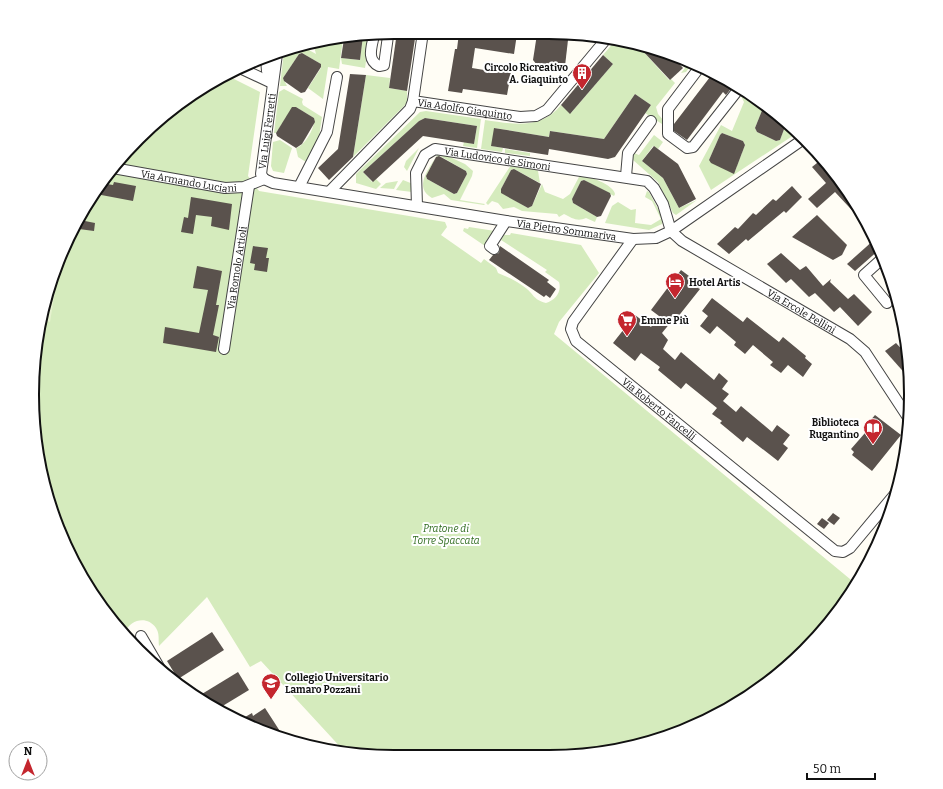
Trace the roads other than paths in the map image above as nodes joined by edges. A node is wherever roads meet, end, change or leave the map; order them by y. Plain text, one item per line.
1 (388, 39) edge
2 (422, 39) edge
3 (373, 40) edge
4 (603, 43) edge
5 (276, 59) edge
6 (266, 63) edge
7 (248, 71) edge
8 (696, 71) edge
9 (337, 77) dead end
10 (272, 82) junction
11 (736, 93) edge
12 (413, 101) junction
13 (651, 121) dead end
14 (799, 142) edge
15 (119, 169) edge
16 (626, 176) junction
17 (264, 179) junction
18 (249, 186) junction
19 (299, 187) junction
20 (328, 192) junction
21 (417, 206) junction
22 (506, 221) junction
23 (672, 231) junction
24 (633, 239) junction
25 (494, 249) dead end
26 (878, 262) edge
27 (887, 303) dead end
28 (224, 350) dead end
29 (903, 410) edge
30 (887, 504) edge
31 (141, 636) dead end
32 (152, 654) edge

1 - 3 street
2 - 12 street
4 - 12 street, Via Adolfo Giaquinto
5 - 10 street, Via Luigi Ferretti
6 - 10 street, Via Luigi Ferretti
7 - 10 street
8 - 11 street
9 - 19 street
10 - 17 street, Via Luigi Ferretti
12 - 20 street, Via Adolfo Giaquinto
13 - 16 street
14 - 23 street, Via Pietro Sommariva
15 - 18 street, Via Armando Luciani
16 - 21 street, Via Ludovico de Simoni
16 - 23 street, Via Ludovico de Simoni
17 - 18 street, Via Armando Luciani
17 - 19 street, Via Pietro Sommariva
18 - 28 street, Via Romolo Artioli
19 - 20 street, Via Pietro Sommariva
20 - 21 street, Via Pietro Sommariva
21 - 22 street, Via Pietro Sommariva
22 - 24 street, Via Pietro Sommariva
22 - 25 street
23 - 24 street, Via Pietro Sommariva
23 - 29 street, Via Ercole Pellini
24 - 30 street, Via Roberto Fancelli
26 - 27 street
31 - 32 street

